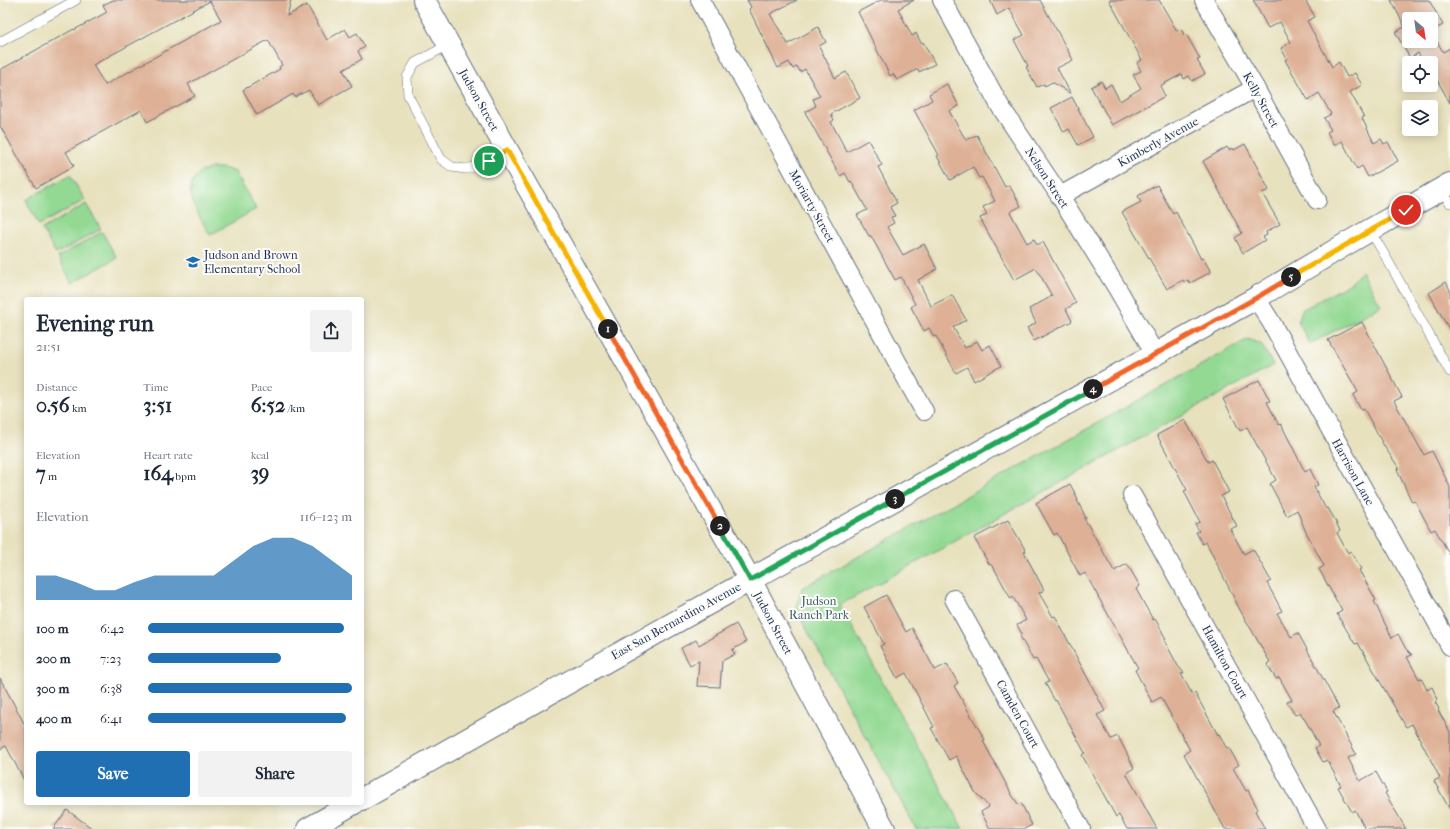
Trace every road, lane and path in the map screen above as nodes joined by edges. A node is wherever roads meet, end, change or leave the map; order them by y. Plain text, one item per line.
1 (76, 0) edge
2 (424, 0) edge
3 (700, 0) edge
4 (942, 0) edge
5 (1204, 0) edge
6 (0, 42) edge
7 (448, 45) junction
8 (1255, 88) junction
9 (507, 150) junction
10 (1447, 192) edge
11 (1060, 196) junction
12 (1317, 200) dead end
13 (1370, 230) junction
14 (1256, 298) junction
15 (1155, 354) junction
16 (1450, 372) edge
17 (924, 411) dead end
18 (1132, 495) dead end
19 (750, 580) junction
20 (954, 599) dead end
21 (1450, 646) edge
22 (364, 798) edge
23 (350, 805) edge
24 (308, 829) edge
25 (884, 829) edge
26 (1081, 829) edge
27 (1317, 829) edge

1 - 6 lane
2 - 7 street, Judson Street
3 - 17 street, Moriarty Street
4 - 11 street, Nelson Street
5 - 8 street, Kelly Street
7 - 9 street, Judson Street
7 - 9 lane
8 - 11 street, Kimberly Avenue
8 - 12 street, Kelly Street
9 - 19 street, Judson Street
10 - 13 street, East San Bernardino Avenue
11 - 15 street, Nelson Street
13 - 14 street, East San Bernardino Avenue
13 - 16 lane
14 - 15 street, East San Bernardino Avenue
14 - 21 street, Harrison Lane
15 - 19 street, East San Bernardino Avenue
18 - 27 street, Hamilton Court
19 - 22 street, East San Bernardino Avenue
19 - 25 street, Judson Street
20 - 26 street, Camden Court
23 - 24 street

